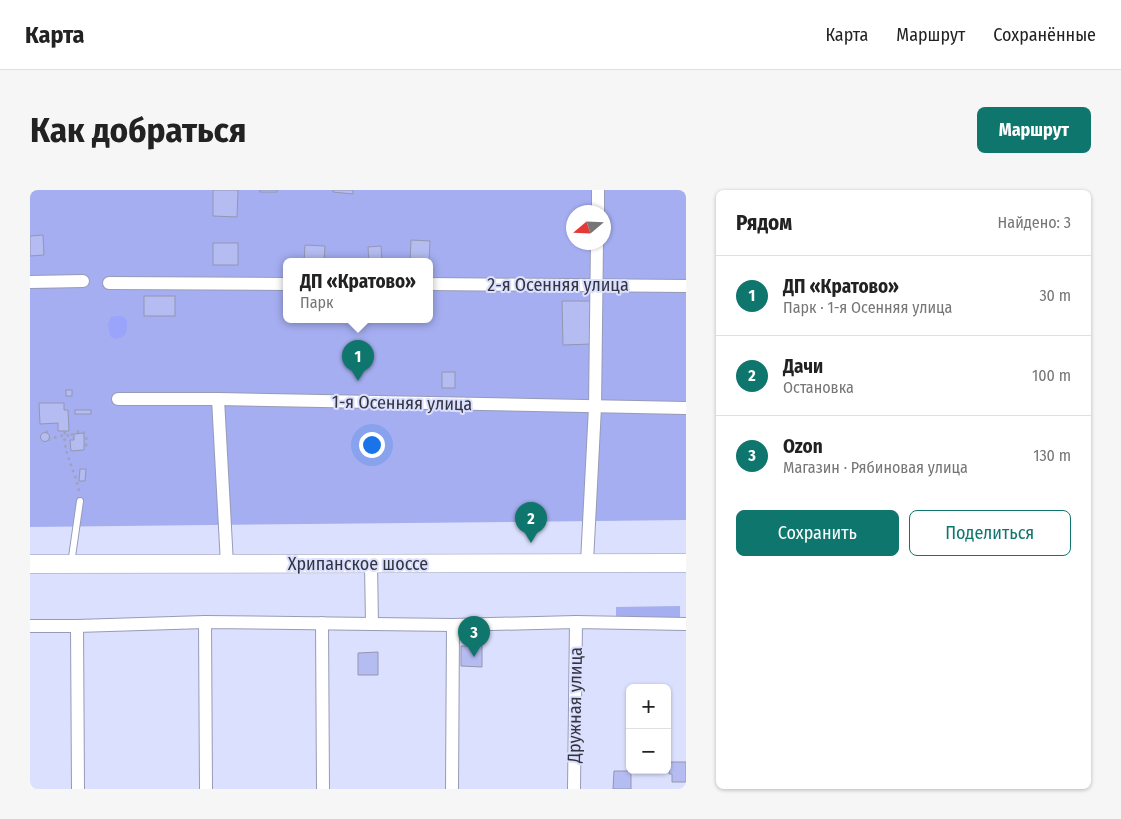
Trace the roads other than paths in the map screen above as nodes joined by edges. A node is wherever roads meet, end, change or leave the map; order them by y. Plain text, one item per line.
1 (598, 190) edge
2 (598, 205) edge
3 (598, 250) edge
4 (83, 281) dead end
5 (30, 282) edge
6 (109, 283) dead end
7 (283, 284) edge
8 (433, 284) edge
9 (597, 285) junction
10 (686, 286) edge
11 (118, 399) dead end
12 (218, 399) junction
13 (595, 407) junction
14 (686, 408) edge
15 (80, 500) road end
16 (587, 562) junction
17 (686, 563) edge
18 (30, 564) edge
19 (71, 564) junction
20 (227, 564) junction
21 (371, 564) junction
22 (205, 622) junction
23 (576, 622) junction
24 (322, 623) junction
25 (372, 624) junction
26 (686, 624) edge
27 (453, 625) junction
28 (30, 626) edge
29 (77, 626) junction
30 (78, 789) edge
31 (206, 789) edge
32 (323, 789) edge
33 (452, 789) edge
34 (574, 789) edge

1 - 2 street
3 - 9 street
4 - 5 street
6 - 7 street
8 - 9 street, 2-я Осенняя улица
9 - 10 street, 2-я Осенняя улица
9 - 13 street
11 - 12 street, 1-я Осенняя улица
12 - 13 street, 1-я Осенняя улица
12 - 20 street
13 - 14 street, 1-я Осенняя улица
13 - 16 street
15 - 19 lane
16 - 17 main road, Хрипанское шоссе
16 - 21 main road, Хрипанское шоссе
18 - 19 main road, Хрипанское шоссе
19 - 20 main road, Хрипанское шоссе
20 - 21 main road, Хрипанское шоссе
21 - 25 street
22 - 24 street
22 - 29 street
22 - 31 street
23 - 26 street
23 - 27 street
23 - 34 street, Дружная улица
24 - 25 street
24 - 32 street
25 - 27 street
27 - 33 street
28 - 29 street
29 - 30 street

